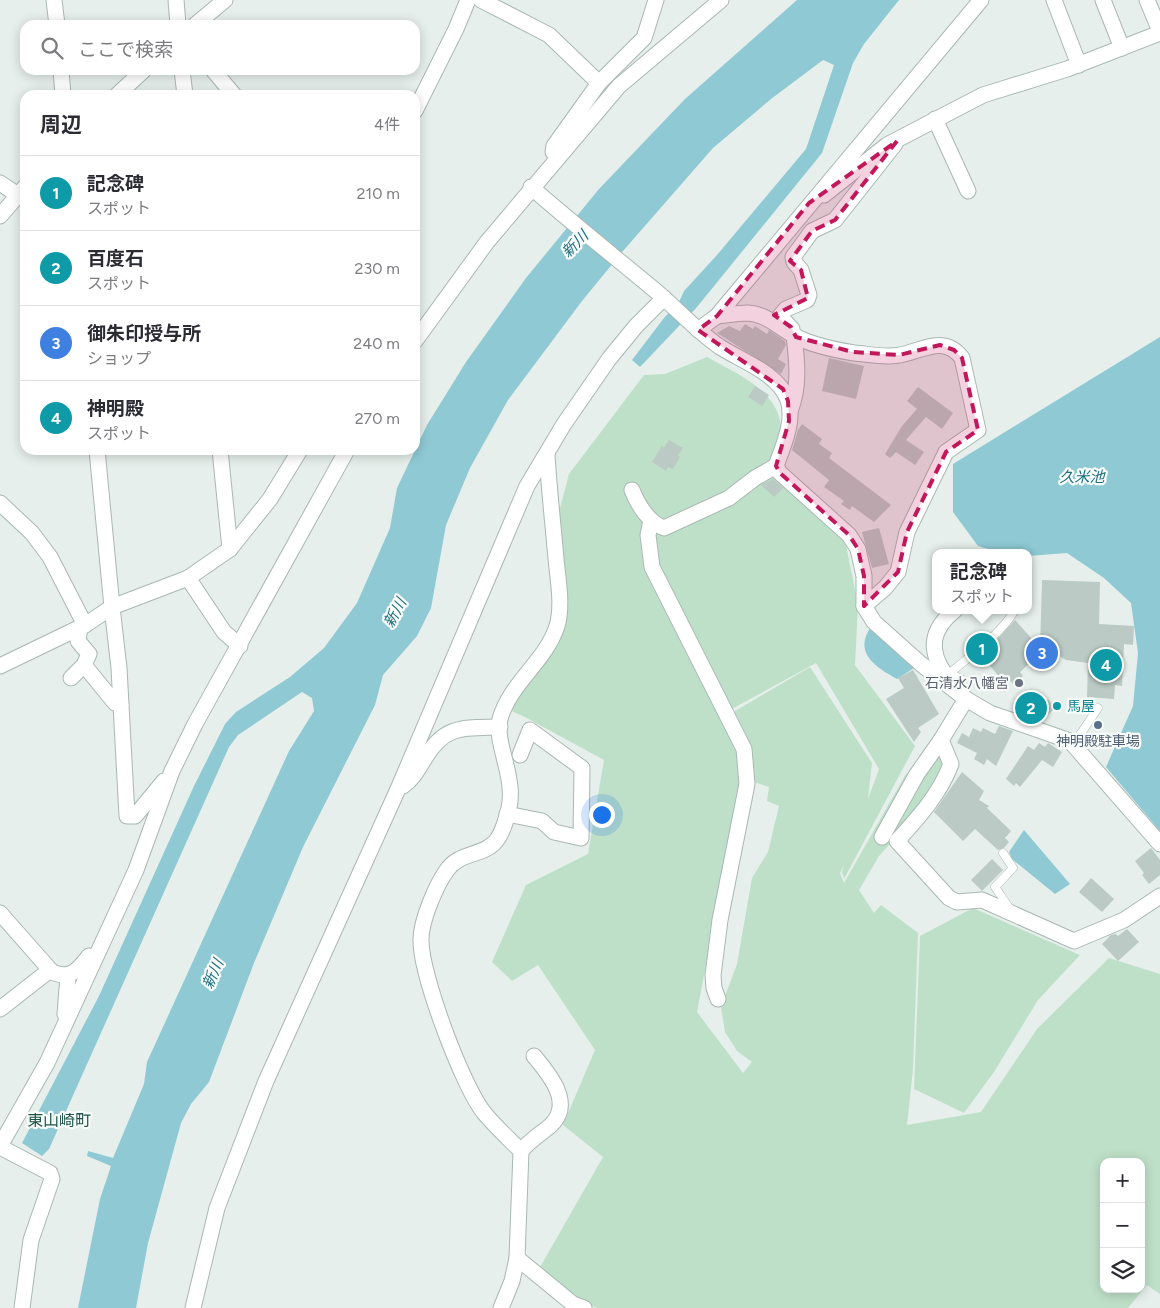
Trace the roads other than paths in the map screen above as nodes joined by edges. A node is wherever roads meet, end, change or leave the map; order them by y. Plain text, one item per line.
1 (54, 0) edge
2 (176, 0) edge
3 (225, 0) edge
4 (468, 0) edge
5 (481, 0) edge
6 (656, 0) edge
7 (722, 0) edge
8 (981, 0) edge
9 (1054, 0) edge
10 (1103, 0) edge
11 (1147, 0) edge
12 (56, 20) edge
13 (178, 20) edge
14 (201, 20) edge
15 (1160, 32) edge
16 (1122, 48) junction
17 (1079, 65) junction
18 (61, 75) edge
19 (139, 75) edge
20 (183, 75) edge
21 (216, 75) edge
22 (599, 83) junction
23 (63, 90) edge
24 (122, 90) edge
25 (184, 90) edge
26 (226, 90) edge
27 (420, 101) edge
28 (934, 120) junction
29 (897, 141) junction
30 (550, 166) junction
31 (0, 183) edge
32 (20, 189) edge
33 (536, 191) junction
34 (968, 191) dead end
35 (20, 193) edge
36 (809, 203) junction
37 (0, 216) edge
38 (664, 298) junction
39 (717, 316) junction
40 (693, 325) junction
41 (420, 334) edge
42 (795, 336) junction
43 (789, 413) junction
44 (547, 454) junction
45 (97, 455) edge
46 (221, 455) edge
47 (297, 455) edge
48 (344, 455) edge
49 (776, 466) junction
50 (632, 490) dead end
51 (0, 503) edge
52 (651, 520) junction
53 (230, 549) junction
54 (188, 578) junction
55 (864, 606) junction
56 (112, 607) junction
57 (952, 614) edge
58 (1012, 614) edge
59 (82, 626) junction
60 (240, 646) junction
61 (84, 664) junction
62 (0, 666) edge
63 (944, 675) junction
64 (70, 678) dead end
65 (963, 680) dead end
66 (966, 698) junction
67 (121, 705) junction
68 (1098, 708) dead end
69 (500, 727) junction
70 (941, 740) junction
71 (1073, 745) junction
72 (520, 755) dead end
73 (172, 771) junction
74 (398, 789) junction
75 (507, 814) junction
76 (882, 837) dead end
77 (1160, 844) edge
78 (1003, 853) dead end
79 (1160, 896) edge
80 (0, 913) edge
81 (1016, 916) junction
82 (110, 926) junction
83 (50, 970) junction
84 (68, 976) junction
85 (718, 999) dead end
86 (0, 1009) edge
87 (65, 1023) junction
88 (534, 1056) dead end
89 (1, 1143) edge
90 (521, 1151) junction
91 (517, 1258) junction
92 (22, 1308) edge
93 (193, 1308) edge
94 (501, 1308) edge
95 (584, 1308) edge

1 - 12 street
2 - 13 street
3 - 14 street
4 - 27 street
5 - 22 street
6 - 22 street
7 - 30 street
8 - 36 street
9 - 17 street
10 - 16 street
11 - 15 street
15 - 16 street
16 - 17 street
17 - 28 street
18 - 23 street
19 - 24 street
20 - 25 street
21 - 26 street
22 - 30 street
28 - 29 street
28 - 34 street
29 - 36 street
29 - 42 street
30 - 33 street
31 - 32 street
33 - 38 street
33 - 41 street
35 - 37 street
36 - 39 street
38 - 40 street
38 - 44 street
39 - 40 street
39 - 42 street
40 - 43 street
42 - 43 street
42 - 55 street
43 - 49 street
44 - 69 street
44 - 74 street
45 - 56 street
46 - 53 street
47 - 53 street
48 - 60 street
49 - 52 street
49 - 55 street
50 - 52 street
51 - 59 street
52 - 85 street
53 - 54 street
54 - 56 street
54 - 60 street
55 - 63 street
56 - 59 street
56 - 67 street
57 - 63 street
58 - 63 lane
59 - 61 street
59 - 62 street
60 - 73 street
61 - 64 street
61 - 67 street
63 - 65 lane
63 - 66 street
66 - 70 street
66 - 71 street
67 - 73 street
68 - 71 lane
69 - 74 street
69 - 75 street
70 - 76 street
70 - 81 street
71 - 77 street
72 - 75 street
73 - 82 street
74 - 93 street
75 - 90 street
78 - 81 lane
79 - 81 street
80 - 83 street
82 - 84 street
82 - 87 street
83 - 84 street
83 - 86 street
84 - 87 street
87 - 89 street
88 - 90 street
89 - 92 street
90 - 91 street
91 - 94 street
91 - 95 street

